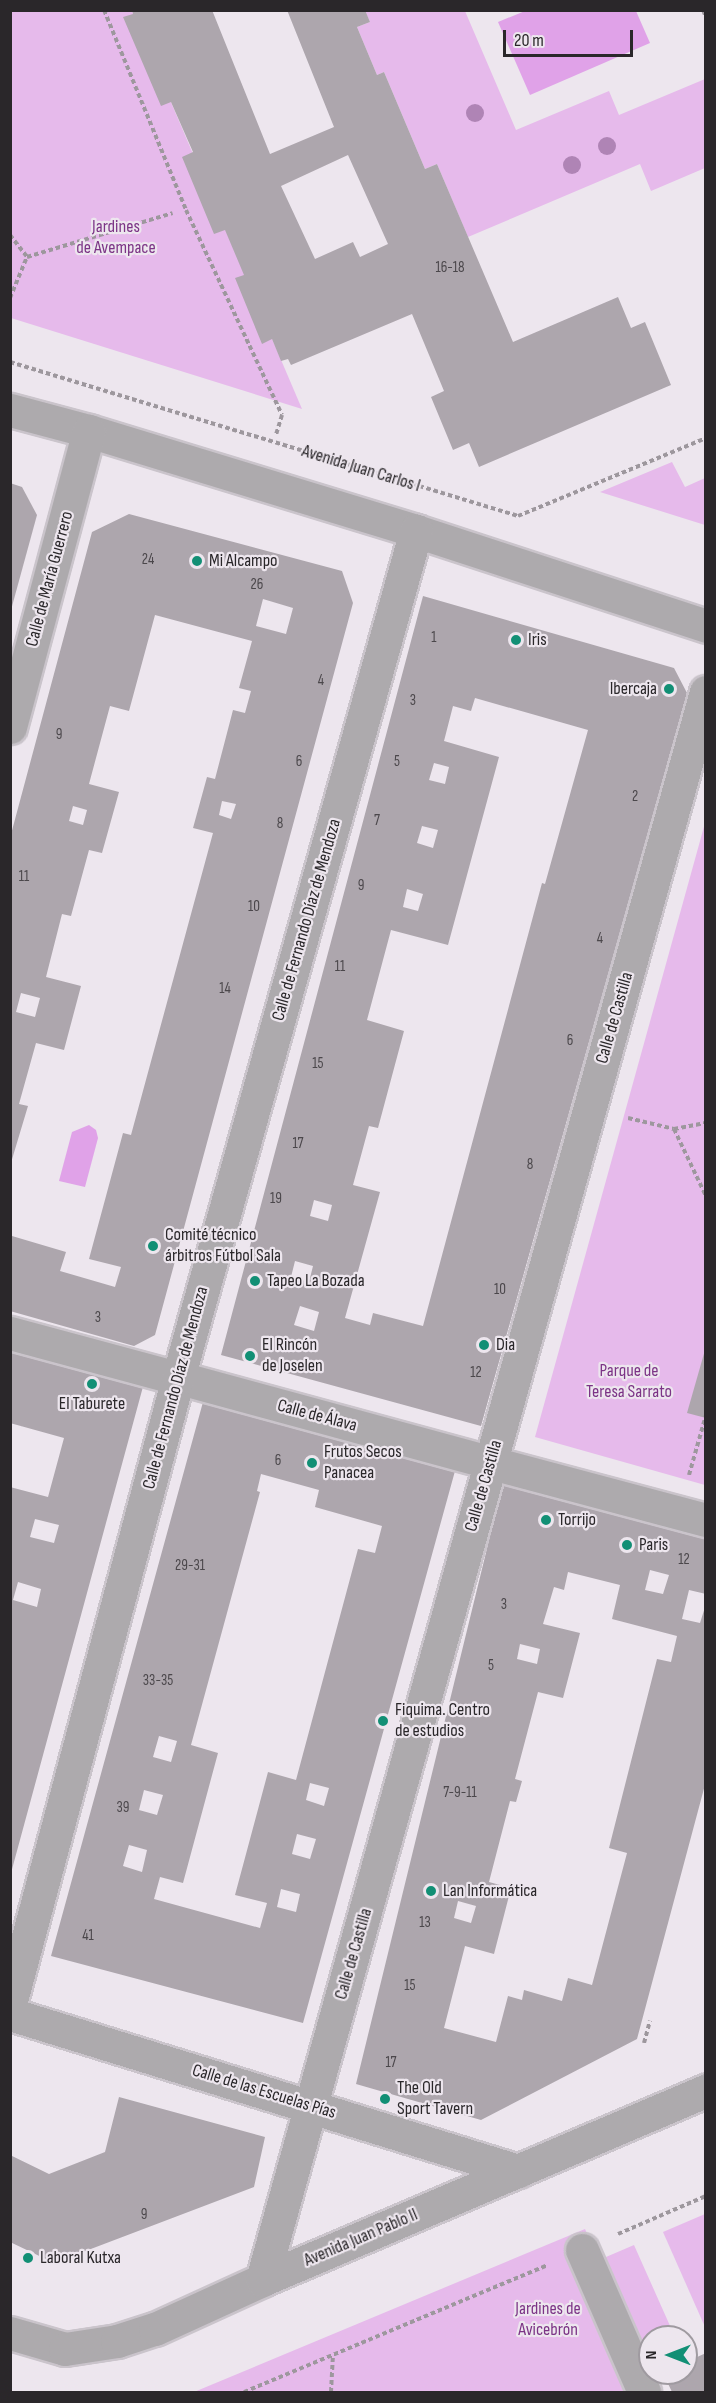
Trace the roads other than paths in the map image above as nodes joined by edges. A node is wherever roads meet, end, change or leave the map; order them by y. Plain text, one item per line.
1 (10, 410) edge
2 (88, 431) junction
3 (416, 531) junction
4 (705, 627) edge
5 (705, 692) edge
6 (10, 727) edge
7 (10, 1333) edge
8 (705, 1520) edge
9 (10, 2004) edge
10 (10, 2014) edge
11 (705, 2091) edge
12 (312, 2106) junction
13 (518, 2172) junction
14 (582, 2250) road end
15 (262, 2280) junction
16 (10, 2333) edge
17 (644, 2392) edge

1 - 2 street
2 - 3 street
2 - 6 street, Calle de María Guerrero
3 - 4 street
3 - 9 street, Calle de Fernando Díaz de Mendoza
5 - 12 street, Calle de Castilla
7 - 8 street, Calle de Álava
10 - 12 street, Calle de las Escuelas Pías
11 - 13 street, Avenida Juan Pablo II
12 - 13 street, Calle de las Escuelas Pías
12 - 15 street, Calle de Castilla
13 - 15 street, Avenida Juan Pablo II
14 - 17 street
15 - 16 street, Avenida Juan Pablo II

